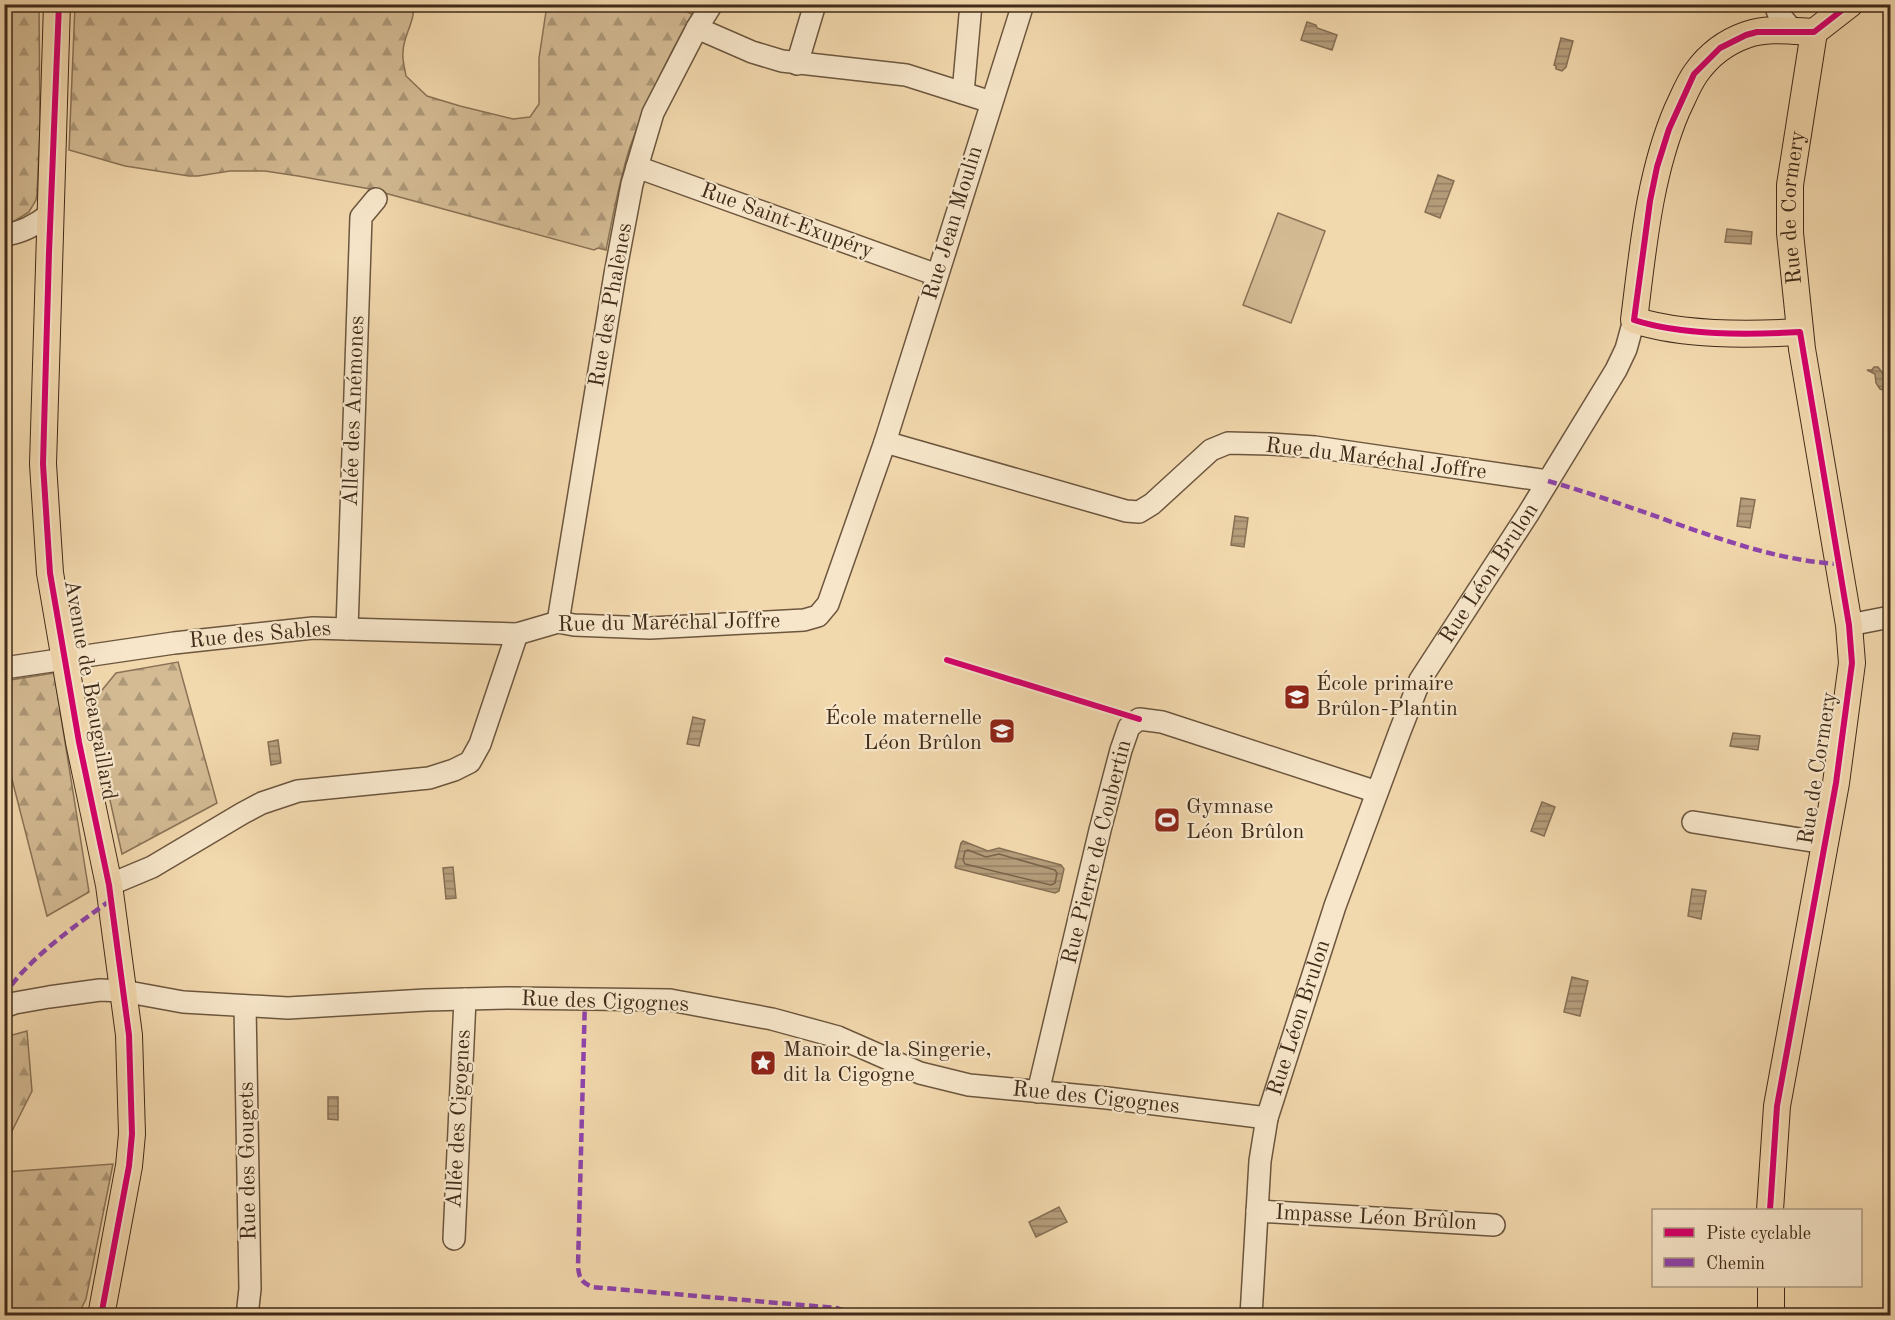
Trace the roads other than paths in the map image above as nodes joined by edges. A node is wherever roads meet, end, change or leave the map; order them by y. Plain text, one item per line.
1 (58, 4) edge
2 (712, 4) edge
3 (815, 4) edge
4 (971, 4) edge
5 (1023, 4) edge
6 (1763, 4) edge
7 (1775, 4) edge
8 (1850, 4) edge
9 (697, 28) junction
10 (1757, 32) junction
11 (1804, 32) junction
12 (797, 64) junction
13 (963, 93) junction
14 (991, 102) junction
15 (637, 167) junction
16 (375, 199) dead end
17 (50, 214) junction
18 (4, 235) edge
19 (937, 275) junction
20 (1634, 320) junction
21 (1800, 332) junction
22 (885, 442) junction
23 (1548, 481) junction
24 (1890, 617) edge
25 (558, 622) junction
26 (1849, 625) junction
27 (347, 629) junction
28 (516, 634) junction
29 (65, 660) junction
30 (4, 668) edge
31 (1377, 792) junction
32 (1693, 822) dead end
33 (1825, 843) junction
34 (109, 885) junction
35 (123, 991) junction
36 (465, 999) junction
37 (245, 1006) junction
38 (4, 1007) edge
39 (1038, 1092) junction
40 (1268, 1118) junction
41 (1770, 1209) edge
42 (1257, 1211) junction
43 (1494, 1225) dead end
44 (454, 1239) dead end
45 (1771, 1287) edge
46 (101, 1316) edge
47 (247, 1316) edge
48 (1251, 1316) edge
49 (1771, 1316) edge

1 - 17 main road, Avenue de Beaugaillard
2 - 9 street, Rue des Phalènes
3 - 12 street
4 - 13 street
5 - 14 street, Rue Jean Moulin
6 - 10 street
7 - 11 street
8 - 11 main road
9 - 12 street
9 - 15 street, Rue des Phalènes
10 - 11 main road, Rue Léon Brulon
10 - 20 main road, Rue Léon Brulon
11 - 21 main road, Rue de Cormery
12 - 13 street
13 - 14 street
14 - 19 street, Rue Jean Moulin
15 - 19 street, Rue Saint-Exupéry
15 - 25 street, Rue des Phalènes
16 - 27 street, Allée des Anémones
17 - 18 street
17 - 29 main road, Avenue de Beaugaillard
19 - 22 street, Rue Jean Moulin
20 - 21 main road
20 - 23 street, Rue Léon Brulon
21 - 26 main road, Rue de Cormery
22 - 23 street, Rue du Maréchal Joffre
22 - 25 street, Rue du Maréchal Joffre
23 - 31 street, Rue Léon Brulon
24 - 26 street
25 - 28 street, Rue du Maréchal Joffre
26 - 33 main road, Rue de Cormery
27 - 28 street, Rue des Sables
27 - 29 street, Rue des Sables
28 - 34 street
29 - 30 street, Rue des Sables
29 - 34 main road, Avenue de Beaugaillard
31 - 39 street, Rue Pierre de Coubertin
31 - 40 street, Rue Léon Brulon
32 - 33 street
33 - 41 main road, Rue de Cormery
34 - 35 main road, Avenue de Beaugaillard
35 - 37 street, Rue des Cigognes
35 - 38 street, Rue des Cigognes
35 - 46 main road, Avenue de Beaugaillard
36 - 37 street, Rue des Cigognes
36 - 39 street, Rue des Cigognes
36 - 44 street, Allée des Cigognes
37 - 47 street, Rue des Gougets
39 - 40 street, Rue des Cigognes
40 - 42 street, Rue Léon Brulon
42 - 43 street, Impasse Léon Brûlon
42 - 48 street, Rue Léon Brulon
45 - 49 main road

